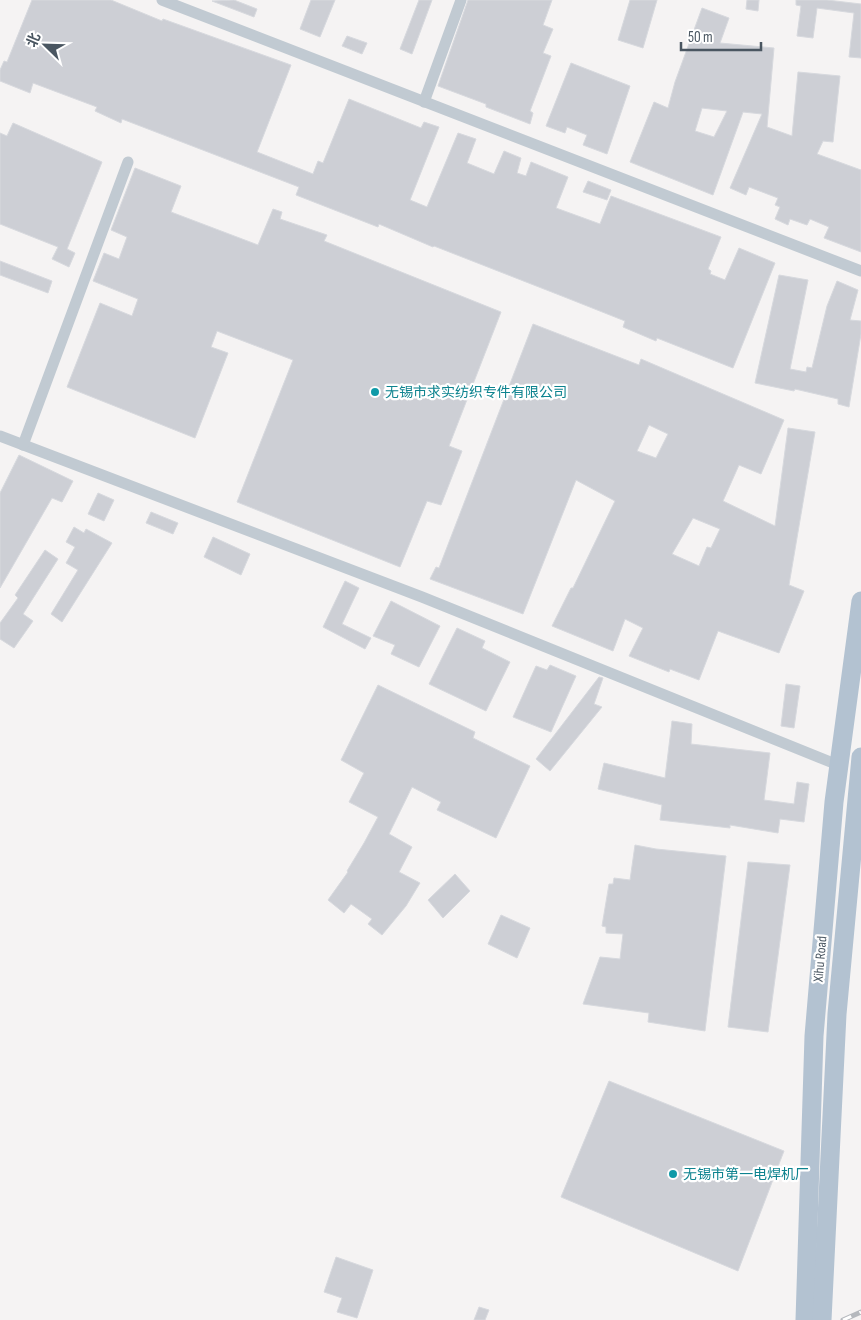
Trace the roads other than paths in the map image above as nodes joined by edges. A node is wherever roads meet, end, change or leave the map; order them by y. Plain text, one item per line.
1 (162, 0) edge
2 (461, 0) edge
3 (424, 102) junction
4 (128, 162) dead end
5 (861, 271) edge
6 (0, 436) edge
7 (23, 445) junction
8 (861, 601) edge
9 (861, 757) edge
10 (838, 765) junction
11 (805, 1320) edge
12 (822, 1320) edge

1 - 3 street
2 - 3 street
3 - 5 street
4 - 7 street
6 - 7 street
7 - 10 street
8 - 10 main road, Xihu Road
9 - 12 main road, Xihu Road
10 - 11 main road, Xihu Road

